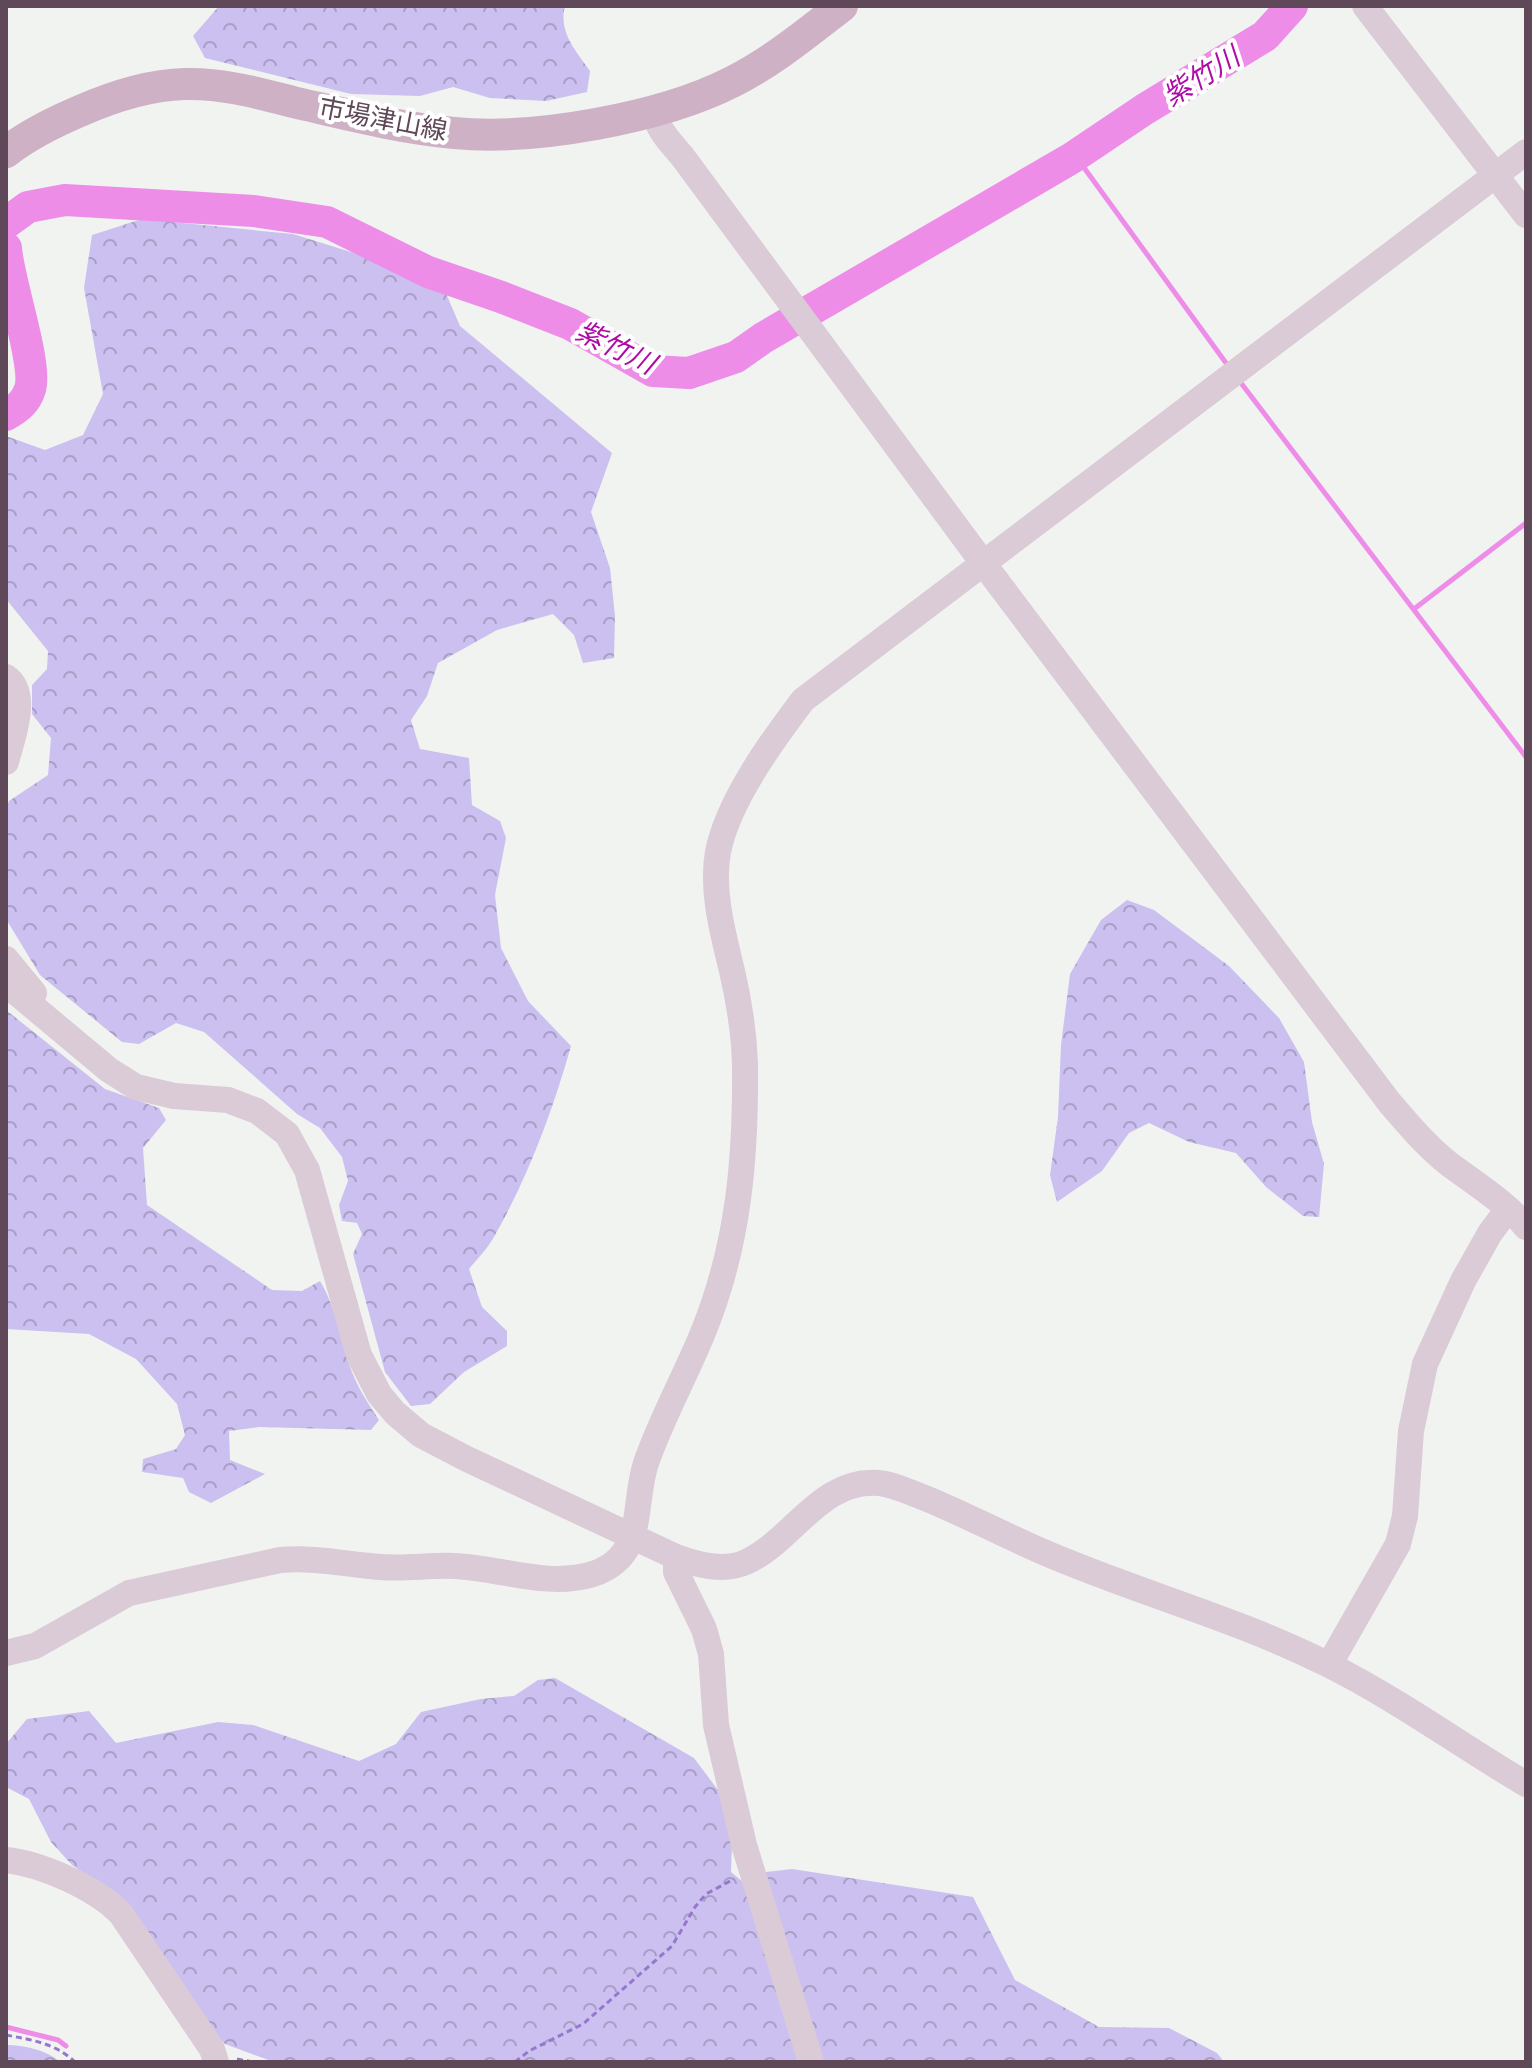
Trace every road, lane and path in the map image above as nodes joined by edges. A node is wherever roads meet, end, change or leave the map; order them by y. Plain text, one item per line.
1 (842, 6) edge
2 (1365, 6) edge
3 (654, 112) junction
4 (6, 152) edge
5 (1526, 152) edge
6 (1495, 175) junction
7 (1526, 215) edge
8 (983, 563) junction
9 (6, 677) edge
10 (6, 762) edge
11 (6, 959) edge
12 (6, 984) edge
13 (39, 1012) junction
14 (1517, 1218) edge
15 (633, 1537) junction
16 (676, 1557) junction
17 (6, 1653) edge
18 (1329, 1665) junction
19 (1526, 1784) edge
20 (6, 1860) edge
21 (751, 1869) junction
22 (6, 2035) edge
23 (75, 2062) edge
24 (216, 2062) edge
25 (515, 2062) edge
26 (811, 2062) edge

1 - 3 main road, 市場津山線
2 - 6 street
3 - 4 main road, 市場津山線
3 - 8 street
5 - 6 street
6 - 7 street
6 - 8 street
8 - 14 street
8 - 15 street
9 - 10 street
11 - 13 street
12 - 13 street
13 - 15 street
14 - 18 street
15 - 16 street
15 - 17 street
16 - 18 street
16 - 21 street
18 - 19 street
20 - 24 street
21 - 25 path
21 - 26 street
22 - 23 path

